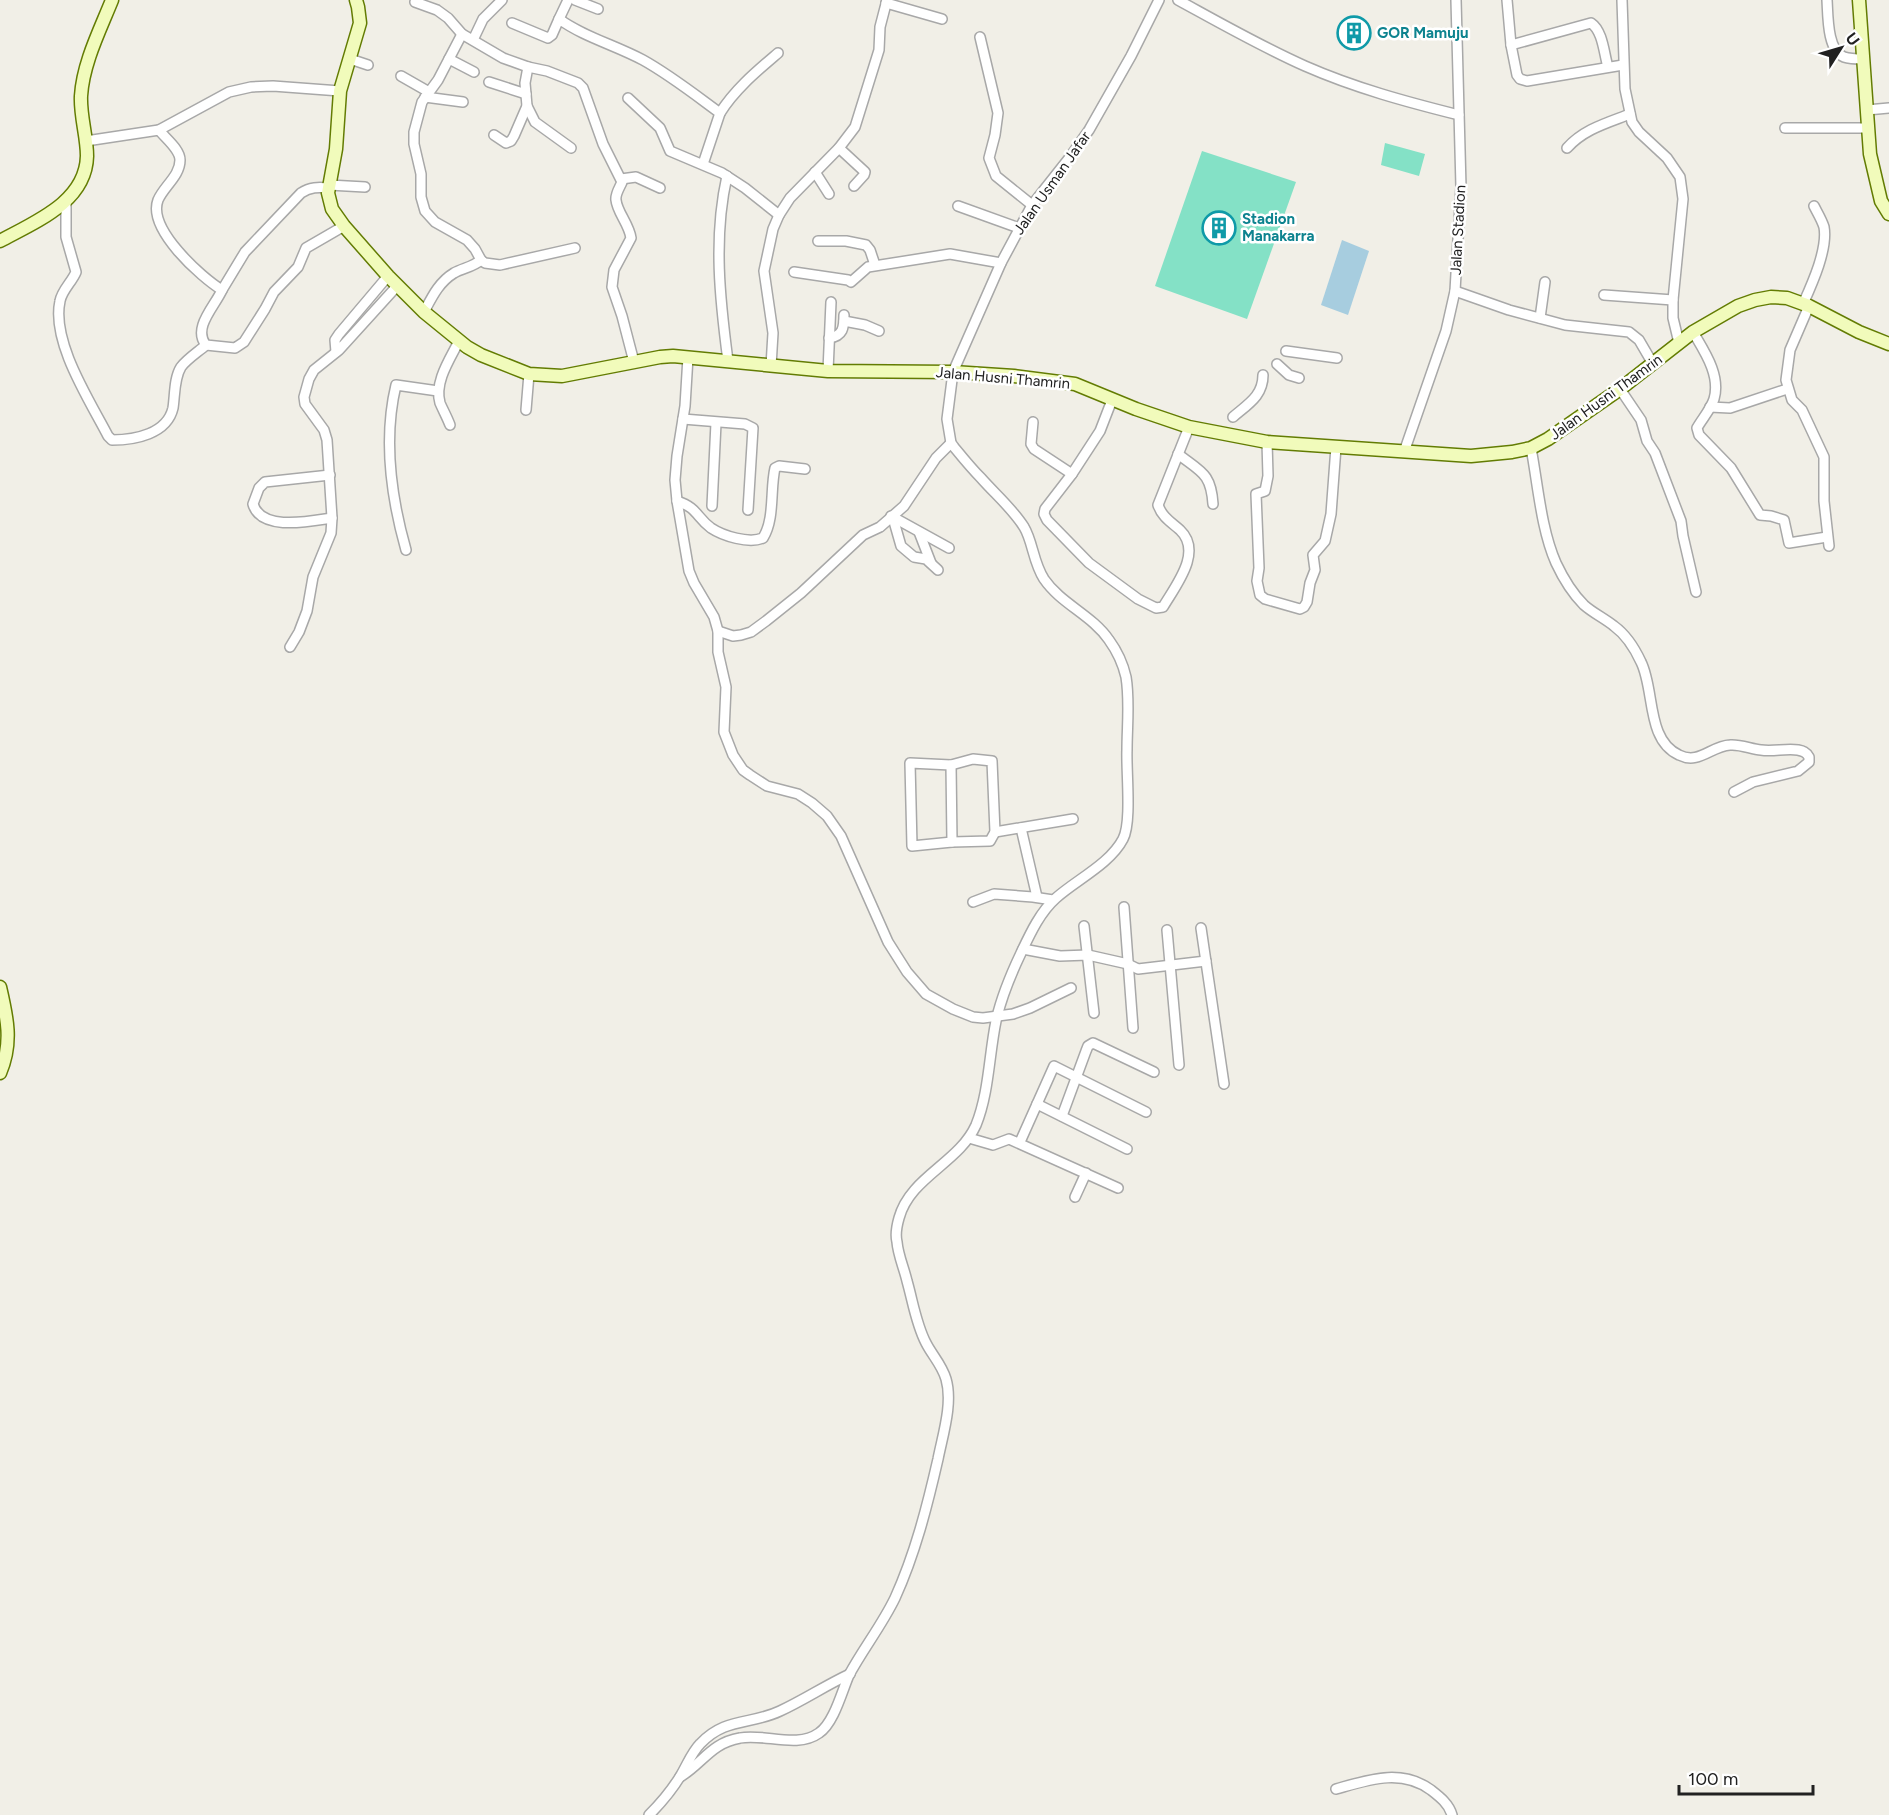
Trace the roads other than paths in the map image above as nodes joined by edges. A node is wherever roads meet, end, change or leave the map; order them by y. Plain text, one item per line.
1 (111, 0) edge
2 (356, 0) edge
3 (502, 0) edge
4 (568, 0) edge
5 (575, 0) edge
6 (1159, 0) edge
7 (1178, 0) edge
8 (1456, 0) edge
9 (1507, 0) edge
10 (1622, 0) edge
11 (1827, 0) edge
12 (1859, 0) edge
13 (415, 2) dead end
14 (887, 2) edge
15 (598, 9) dead end
16 (559, 19) junction
17 (942, 20) dead end
18 (512, 23) dead end
19 (462, 34) junction
20 (980, 37) dead end
21 (473, 40) junction
22 (1511, 45) junction
23 (778, 53) dead end
24 (350, 59) junction
25 (449, 59) junction
26 (1863, 59) junction
27 (368, 65) dead end
28 (1623, 65) junction
29 (528, 67) junction
30 (1608, 67) junction
31 (474, 72) dead end
32 (401, 76) dead end
33 (489, 82) dead end
34 (340, 91) junction
35 (526, 94) junction
36 (427, 95) junction
37 (628, 98) dead end
38 (463, 102) dead end
39 (528, 106) junction
40 (1889, 108) edge
41 (1867, 110) junction
42 (720, 113) junction
43 (1630, 114) junction
44 (1460, 115) junction
45 (1785, 128) dead end
46 (1868, 128) junction
47 (159, 130) junction
48 (494, 135) dead end
49 (86, 141) junction
50 (571, 148) dead end
51 (839, 148) junction
52 (1567, 148) dead end
53 (703, 164) junction
54 (815, 172) junction
55 (727, 177) junction
56 (621, 179) junction
57 (854, 186) dead end
58 (329, 187) junction
59 (365, 187) dead end
60 (660, 188) dead end
61 (1877, 188) junction
62 (830, 194) dead end
63 (1889, 198) edge
64 (66, 201) junction
65 (1032, 205) junction
66 (958, 206) dead end
67 (1814, 206) dead end
68 (1889, 214) edge
69 (779, 215) junction
70 (344, 226) junction
71 (1019, 228) junction
72 (0, 241) edge
73 (818, 241) dead end
74 (575, 248) dead end
75 (481, 260) junction
76 (1001, 263) junction
77 (875, 265) junction
78 (794, 272) dead end
79 (388, 276) junction
80 (1545, 282) dead end
81 (398, 285) junction
82 (222, 290) junction
83 (1455, 291) junction
84 (1604, 295) dead end
85 (1673, 300) junction
86 (831, 302) dead end
87 (1806, 305) junction
88 (424, 312) junction
89 (1540, 318) junction
90 (879, 331) dead end
91 (1693, 332) junction
92 (829, 338) junction
93 (459, 341) junction
94 (1679, 343) junction
95 (1889, 344) edge
96 (206, 345) junction
97 (1286, 351) dead end
98 (336, 352) junction
99 (688, 357) junction
100 (1337, 358) dead end
101 (728, 361) junction
102 (634, 362) junction
103 (1277, 364) dead end
104 (1653, 364) junction
105 (771, 366) junction
106 (828, 371) junction
107 (953, 372) junction
108 (529, 374) junction
109 (1263, 375) dead end
110 (1299, 378) dead end
111 (1620, 389) junction
112 (1787, 389) junction
113 (438, 392) junction
114 (1112, 399) junction
115 (1710, 407) junction
116 (526, 410) dead end
117 (1233, 417) dead end
118 (682, 419) junction
119 (1033, 422) dead end
120 (716, 423) junction
121 (450, 424) dead end
122 (1189, 427) junction
123 (1267, 442) junction
124 (951, 443) junction
125 (1336, 447) junction
126 (1531, 448) junction
127 (1404, 452) junction
128 (1178, 454) junction
129 (805, 469) dead end
130 (1072, 474) junction
131 (330, 475) junction
132 (677, 501) junction
133 (1213, 504) dead end
134 (712, 506) dead end
135 (748, 510) dead end
136 (892, 517) junction
137 (332, 518) junction
138 (919, 532) junction
139 (949, 548) dead end
140 (406, 550) dead end
141 (1696, 592) dead end
142 (718, 631) junction
143 (290, 647) dead end
144 (951, 765) junction
145 (1734, 792) dead end
146 (1072, 819) dead end
147 (1021, 828) junction
148 (995, 832) junction
149 (952, 842) junction
150 (1037, 897) junction
151 (1053, 900) junction
152 (973, 902) dead end
153 (1124, 907) dead end
154 (1084, 926) dead end
155 (1201, 928) dead end
156 (1167, 930) dead end
157 (1023, 949) junction
158 (1088, 955) junction
159 (1206, 961) junction
160 (1128, 964) junction
161 (1170, 965) junction
162 (0, 987) edge
163 (1071, 988) dead end
164 (1094, 1013) dead end
165 (997, 1017) junction
166 (1133, 1028) dead end
167 (1179, 1065) dead end
168 (1154, 1072) dead end
169 (0, 1073) edge
170 (1076, 1078) junction
171 (1224, 1084) dead end
172 (1037, 1104) junction
173 (1146, 1112) dead end
174 (1062, 1116) junction
175 (969, 1138) junction
176 (1020, 1143) junction
177 (1127, 1149) dead end
178 (1086, 1173) junction
179 (1118, 1188) dead end
180 (1076, 1197) dead end
181 (850, 1674) junction
182 (680, 1777) junction
183 (1335, 1789) dead end
184 (649, 1815) edge
185 (1452, 1815) edge

1 - 49 street
2 - 24 street, Jalan Husni Thamrin
3 - 21 street
4 - 16 street
5 - 15 street
6 - 65 street, Jalan Usman Jafar
7 - 44 street
8 - 44 street, Jalan Stadion
9 - 22 street
10 - 28 street
11 - 26 street
12 - 26 street
13 - 19 street
14 - 17 street
14 - 51 street
16 - 18 street
16 - 42 street
19 - 21 street
19 - 25 street
20 - 65 street
21 - 29 street
22 - 30 street
22 - 30 street
23 - 42 street
24 - 27 street
24 - 34 street, Jalan Husni Thamrin
25 - 31 street
25 - 36 street
26 - 41 street
28 - 30 street
28 - 43 street
29 - 35 street
29 - 56 street
32 - 36 street
33 - 35 street
34 - 47 street
34 - 58 street, Jalan Husni Thamrin
35 - 39 street
36 - 38 street
36 - 75 street
37 - 53 street
39 - 48 street
39 - 50 street
40 - 41 street
41 - 46 street
42 - 53 street
43 - 52 street
43 - 85 street
44 - 83 street, Jalan Stadion
45 - 46 street
46 - 61 street
47 - 49 street
47 - 82 street
49 - 64 street
51 - 54 street
51 - 57 street
53 - 55 street
54 - 62 street
54 - 69 street
55 - 69 street
55 - 101 street
56 - 60 street
56 - 102 street
58 - 59 street
58 - 70 street, Jalan Husni Thamrin
58 - 82 street
61 - 63 street
61 - 68 street
64 - 72 street
64 - 96 street
65 - 71 street, Jalan Usman Jafar
66 - 71 street
67 - 87 street
69 - 105 street
70 - 79 street, Jalan Husni Thamrin
70 - 96 street
71 - 76 street, Jalan Usman Jafar
73 - 77 street
74 - 75 street
75 - 88 street
76 - 77 street
76 - 107 street, Jalan Usman Jafar
77 - 78 street
79 - 81 street, Jalan Husni Thamrin
79 - 98 street
80 - 89 street
81 - 88 street, Jalan Husni Thamrin
81 - 98 street
82 - 96 street
83 - 89 street
83 - 127 street, Jalan Stadion
84 - 85 street
85 - 94 street
86 - 92 street
87 - 91 street, Jalan Husni Thamrin
87 - 95 street, Jalan Husni Thamrin
87 - 112 street
88 - 93 street, Jalan Husni Thamrin
89 - 104 street
90 - 92 street
91 - 94 street, Jalan Husni Thamrin
91 - 115 street
92 - 106 street
93 - 108 street, Jalan Husni Thamrin
93 - 113 street
94 - 104 street, Jalan Husni Thamrin
97 - 100 street
98 - 131 street
99 - 101 street, Jalan Husni Thamrin
99 - 102 street, Jalan Husni Thamrin
99 - 118 street
101 - 105 street, Jalan Husni Thamrin
102 - 108 street, Jalan Husni Thamrin
103 - 110 street
104 - 111 street, Jalan Husni Thamrin
105 - 106 street, Jalan Husni Thamrin
106 - 107 street, Jalan Husni Thamrin
107 - 114 street, Jalan Husni Thamrin
107 - 124 street, Jalan Usman Jafar
108 - 116 street
109 - 117 street
111 - 126 street, Jalan Husni Thamrin
111 - 141 street
112 - 115 street
112 - 115 street
113 - 121 street
113 - 140 street
114 - 122 street, Jalan Husni Thamrin
114 - 130 street
118 - 120 street
118 - 132 street
119 - 130 street
120 - 134 street
120 - 135 street
122 - 123 street, Jalan Husni Thamrin
122 - 128 street
123 - 125 street, Jalan Husni Thamrin
123 - 125 street
124 - 136 street
124 - 151 street
125 - 127 street, Jalan Husni Thamrin
126 - 127 street, Jalan Husni Thamrin
126 - 145 street
128 - 130 street
128 - 133 street
129 - 132 street
131 - 137 street
131 - 137 street
132 - 142 street
136 - 138 street
136 - 138 street
136 - 142 street
137 - 143 street
138 - 139 street
142 - 165 street
144 - 148 street
144 - 149 street
144 - 149 street
146 - 147 street
147 - 148 street
147 - 150 street
148 - 149 street
150 - 151 street
150 - 152 street
151 - 157 street
153 - 160 street
154 - 158 street
155 - 159 street
156 - 161 street
157 - 158 street
157 - 165 street
158 - 160 street
158 - 164 street
159 - 161 street
159 - 171 street
160 - 161 street
160 - 166 street
161 - 167 street
162 - 169 street
163 - 165 street
165 - 175 street
168 - 170 street
170 - 172 street
170 - 173 street
170 - 174 street
172 - 174 street
172 - 176 street
174 - 177 street
175 - 176 street
175 - 181 street
176 - 178 street
178 - 179 street
178 - 180 street
181 - 182 street
181 - 182 street
182 - 184 street
183 - 185 street

